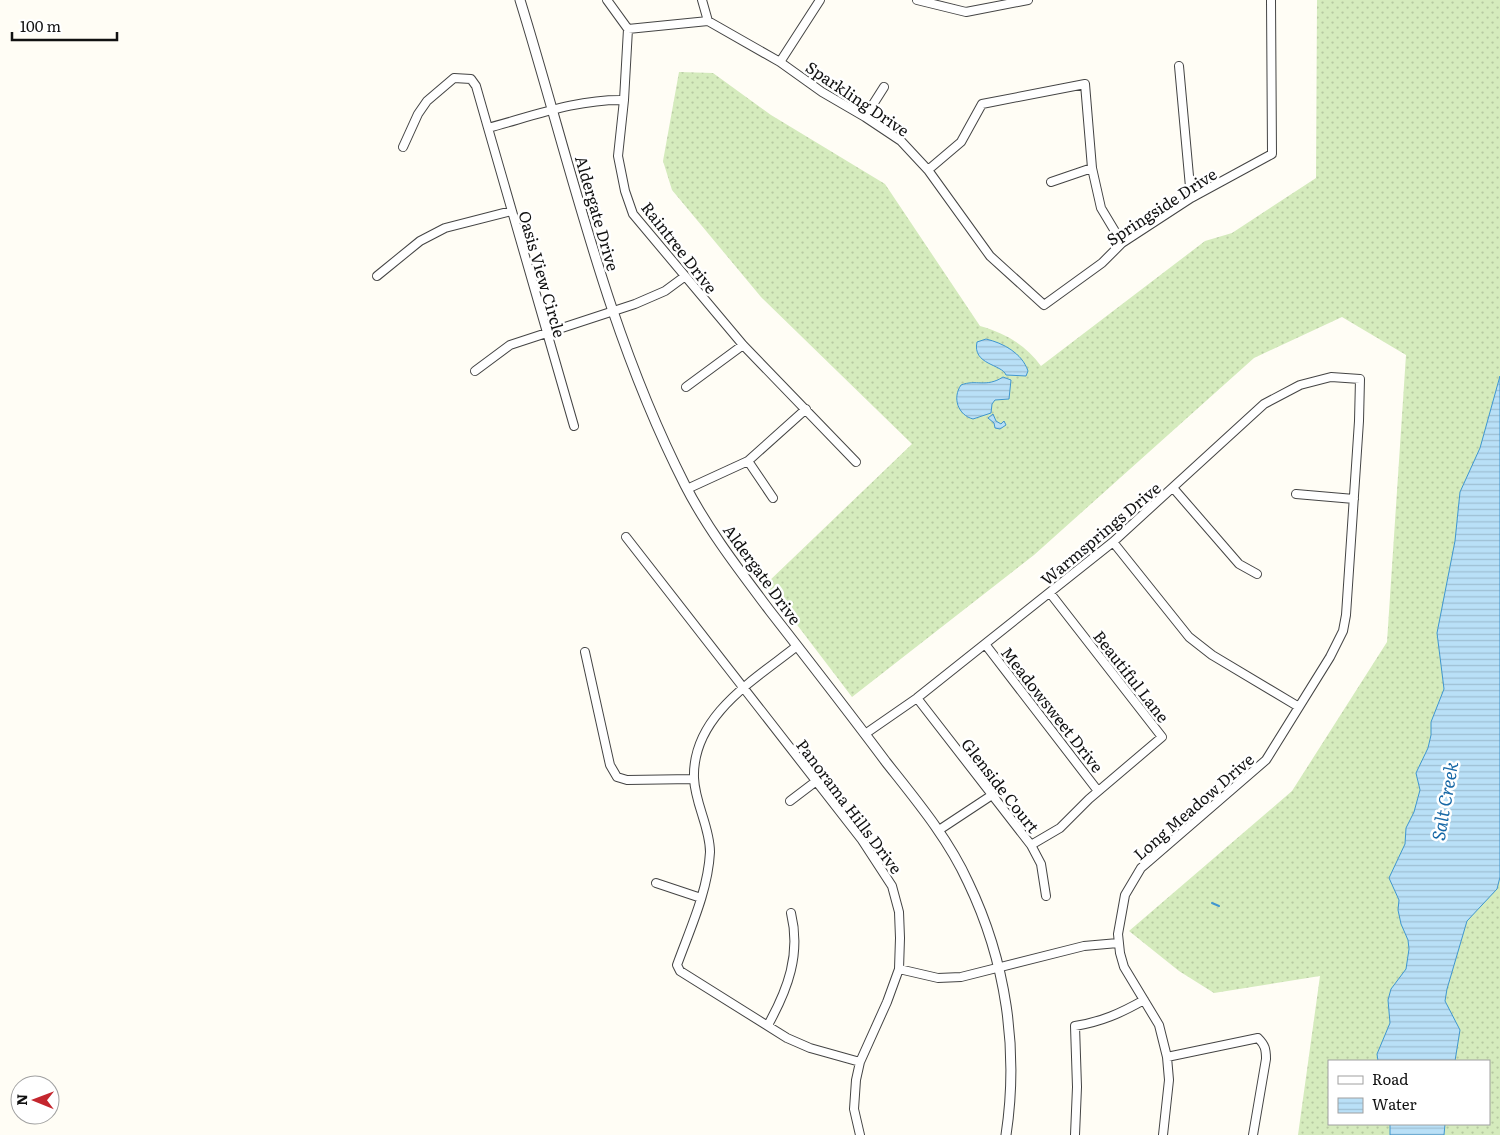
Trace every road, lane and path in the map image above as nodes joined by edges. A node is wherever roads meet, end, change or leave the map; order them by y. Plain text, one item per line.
1 (520, 0) edge
2 (607, 0) edge
3 (702, 0) edge
4 (820, 0) edge
5 (917, 0) edge
6 (1028, 0) edge
7 (1271, 0) edge
8 (708, 21) junction
9 (628, 29) junction
10 (780, 62) junction
11 (1179, 66) dead end
12 (884, 87) dead end
13 (624, 100) junction
14 (552, 111) junction
15 (865, 117) junction
16 (488, 128) junction
17 (403, 147) dead end
18 (1092, 168) junction
19 (928, 170) junction
20 (1051, 182) dead end
21 (1191, 198) junction
22 (511, 211) junction
23 (1122, 243) junction
24 (377, 276) dead end
25 (684, 277) junction
26 (1044, 305) joint
27 (612, 312) junction
28 (546, 333) junction
29 (743, 345) junction
30 (475, 372) dead end
31 (1360, 379) joint
32 (686, 387) dead end
33 (806, 409) junction
34 (574, 426) dead end
35 (748, 461) junction
36 (856, 462) dead end
37 (1174, 488) junction
38 (687, 489) junction
39 (1296, 494) dead end
40 (773, 498) dead end
41 (1354, 499) junction
42 (626, 537) dead end
43 (1113, 542) junction
44 (1257, 574) dead end
45 (1050, 593) junction
46 (986, 644) junction
47 (797, 646) junction
48 (585, 652) dead end
49 (744, 688) junction
50 (917, 698) junction
51 (1299, 706) junction
52 (865, 734) junction
53 (694, 779) junction
54 (815, 782) junction
55 (1098, 791) junction
56 (992, 795) junction
57 (790, 801) dead end
58 (939, 830) junction
59 (1031, 845) junction
60 (656, 883) dead end
61 (1046, 896) dead end
62 (701, 898) junction
63 (791, 913) dead end
64 (1118, 943) junction
65 (1000, 968) junction
66 (899, 969) junction
67 (1144, 1000) junction
68 (768, 1025) junction
69 (1167, 1057) junction
70 (860, 1062) junction
71 (860, 1135) edge
72 (1006, 1135) edge
73 (1075, 1135) edge
74 (1164, 1135) edge
75 (1253, 1135) edge

1 - 14 street, Aldergate Drive
2 - 9 street
3 - 8 street
4 - 10 street
5 - 6 street
7 - 21 street, Springside Drive
8 - 9 street
8 - 10 street, Sparkling Drive
9 - 13 street, Raintree Drive
10 - 15 street, Sparkling Drive
11 - 21 street
12 - 15 street
13 - 14 street
13 - 25 street, Raintree Drive
14 - 16 street
14 - 27 street, Aldergate Drive
15 - 19 street, Sparkling Drive
16 - 17 street, Oasis View Circle
16 - 22 street, Oasis View Circle
18 - 19 street
18 - 20 street
18 - 23 street
19 - 26 street, Sparkling Drive
21 - 23 street, Springside Drive
22 - 24 street
22 - 28 street, Oasis View Circle
23 - 26 street, Springside Drive
25 - 27 street
25 - 29 street, Raintree Drive
27 - 28 street
27 - 38 street, Aldergate Drive
28 - 30 street
28 - 34 street, Oasis View Circle
29 - 32 street
29 - 33 street, Raintree Drive
31 - 37 street, Warmsprings Drive
31 - 41 street, Long Meadow Drive
33 - 35 street
33 - 36 street, Raintree Drive
35 - 38 street
35 - 40 street
37 - 43 street, Warmsprings Drive
37 - 44 street
38 - 47 street, Aldergate Drive
39 - 41 street
41 - 51 street, Long Meadow Drive
42 - 49 street, Panorama Hills Drive
43 - 45 street, Warmsprings Drive
43 - 51 street
45 - 46 street, Warmsprings Drive
45 - 55 street, Beautiful Lane
46 - 50 street, Warmsprings Drive
46 - 55 street, Meadowsweet Drive
47 - 49 street
47 - 52 street, Aldergate Drive
48 - 53 street
49 - 53 street
49 - 54 street, Panorama Hills Drive
50 - 52 street, Warmsprings Drive
50 - 56 street, Glenside Court
51 - 64 street, Long Meadow Drive
52 - 58 street, Aldergate Drive
53 - 62 street
54 - 57 street
54 - 66 street, Panorama Hills Drive
55 - 59 street, Beautiful Lane
56 - 58 street
56 - 59 street, Glenside Court
58 - 65 street, Aldergate Drive
59 - 61 street, Glenside Court
60 - 62 street
62 - 68 street
63 - 68 street
64 - 65 street
64 - 67 street, Long Meadow Drive
65 - 66 street
65 - 72 street, Aldergate Drive
66 - 70 street, Panorama Hills Drive
67 - 69 street, Long Meadow Drive
67 - 73 street
68 - 70 street
69 - 74 street, Long Meadow Drive
69 - 75 street
70 - 71 street, Panorama Hills Drive

